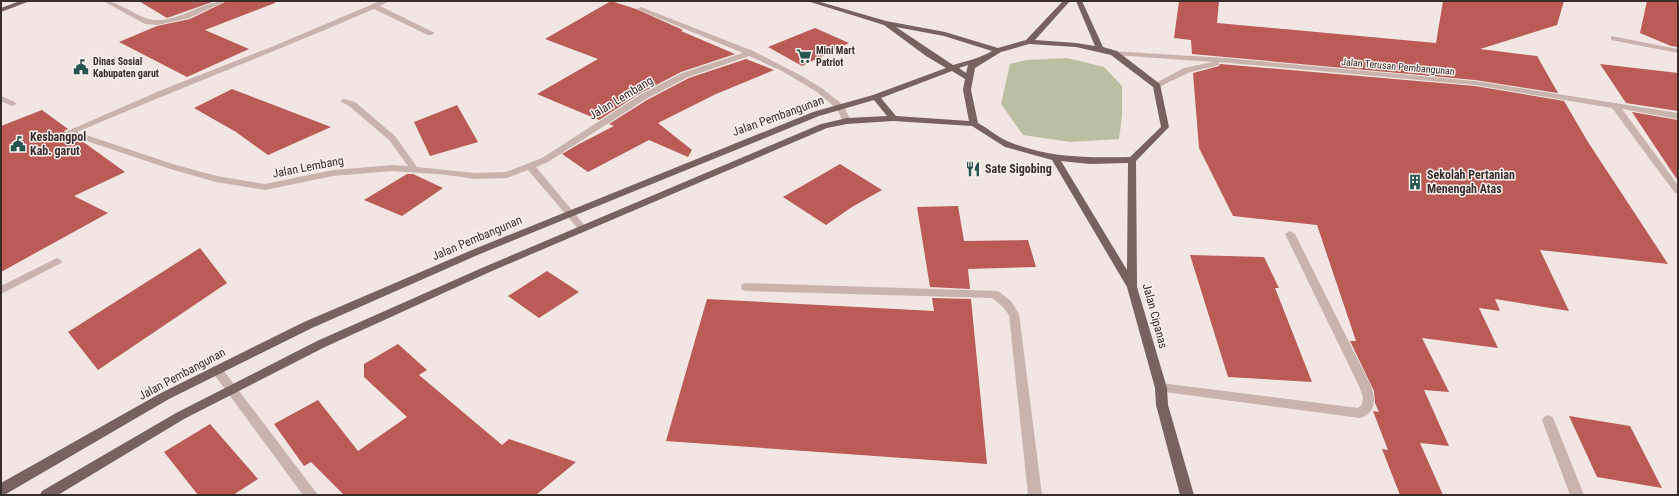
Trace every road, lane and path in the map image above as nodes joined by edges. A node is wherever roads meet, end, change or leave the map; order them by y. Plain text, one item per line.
1 (27, 1) edge
2 (106, 1) edge
3 (223, 1) edge
4 (386, 1) edge
5 (810, 1) edge
6 (1067, 1) edge
7 (1079, 1) edge
8 (374, 6) junction
9 (641, 9) dead end
10 (1, 10) edge
11 (884, 23) junction
12 (431, 33) dead end
13 (1614, 38) dead end
14 (1029, 42) junction
15 (1100, 49) junction
16 (998, 50) junction
17 (1678, 51) edge
18 (750, 53) junction
19 (1114, 53) junction
20 (985, 58) junction
21 (1225, 60) junction
22 (952, 68) junction
23 (969, 78) junction
24 (1157, 86) junction
25 (876, 97) junction
26 (1, 98) edge
27 (344, 101) dead end
28 (12, 104) dead end
29 (1616, 107) junction
30 (841, 108) junction
31 (1678, 116) edge
32 (893, 118) junction
33 (847, 121) junction
34 (974, 124) junction
35 (1055, 158) junction
36 (1132, 160) junction
37 (531, 167) junction
38 (414, 169) junction
39 (1678, 191) edge
40 (570, 213) junction
41 (583, 229) junction
42 (1290, 234) dead end
43 (57, 261) dead end
44 (1132, 287) junction
45 (746, 288) dead end
46 (1, 290) edge
47 (217, 370) junction
48 (1161, 388) junction
49 (233, 389) junction
50 (1548, 420) dead end
51 (1, 490) edge
52 (47, 495) edge
53 (311, 495) edge
54 (1035, 495) edge
55 (1187, 495) edge
56 (1577, 495) edge

1 - 10 main road
2 - 3 street
4 - 8 street, Jalan Lembang
5 - 11 main road
6 - 14 main road
7 - 15 main road
8 - 12 street
8 - 38 street, Jalan Lembang
9 - 18 street
11 - 16 main road
11 - 22 main road
13 - 17 street
14 - 15 main road
14 - 16 main road
15 - 19 main road
16 - 20 main road
18 - 30 street
18 - 37 street, Jalan Lembang
19 - 21 street, Jalan Terusan Pembangunan
19 - 24 main road
20 - 22 main road, Jalan Pembangunan
20 - 23 main road
21 - 24 street
21 - 29 street, Jalan Terusan Pembangunan
22 - 23 main road
22 - 25 main road, Jalan Pembangunan
23 - 34 main road
24 - 36 main road
25 - 30 main road, Jalan Pembangunan
25 - 32 main road
26 - 28 street
27 - 38 street
29 - 31 street, Jalan Terusan Pembangunan
29 - 39 street
30 - 33 street
30 - 40 main road, Jalan Pembangunan
32 - 33 main road
32 - 34 main road
33 - 41 main road
34 - 35 main road
35 - 36 main road
35 - 44 main road
36 - 44 main road, Jalan Cipanas
37 - 38 street, Jalan Lembang
37 - 40 street
40 - 41 street
40 - 47 main road, Jalan Pembangunan
41 - 49 main road
42 - 48 street
43 - 46 street
44 - 48 main road, Jalan Cipanas
45 - 54 street
47 - 49 street
47 - 51 main road, Jalan Pembangunan
48 - 55 main road, Jalan Cipanas
49 - 52 main road
49 - 53 street
50 - 56 street

